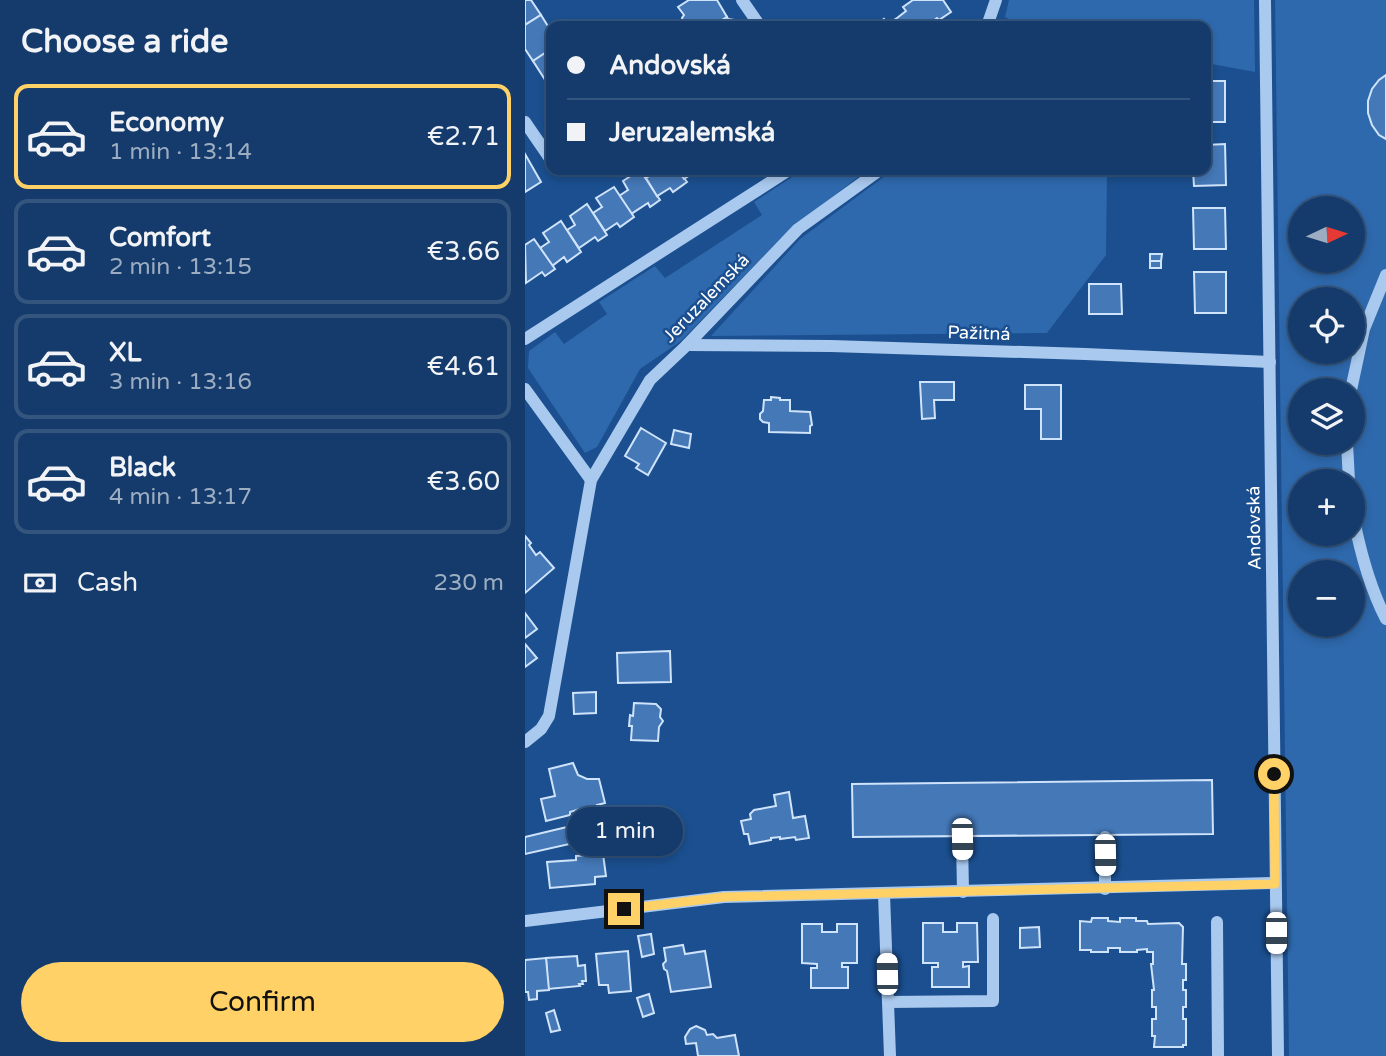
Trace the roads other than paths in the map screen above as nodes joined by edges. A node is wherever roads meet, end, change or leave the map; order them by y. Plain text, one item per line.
1 (743, 0) edge
2 (996, 0) edge
3 (1265, 0) edge
4 (757, 21) edge
5 (988, 21) edge
6 (525, 122) edge
7 (546, 153) edge
8 (781, 175) edge
9 (873, 175) edge
10 (1386, 275) edge
11 (525, 339) edge
12 (687, 345) junction
13 (1270, 362) junction
14 (1354, 378) edge
15 (525, 389) edge
16 (591, 480) junction
17 (1359, 546) edge
18 (1386, 619) edge
19 (525, 742) edge
20 (1105, 837) dead end
21 (962, 839) dead end
22 (1275, 884) junction
23 (1105, 888) junction
24 (963, 892) junction
25 (884, 894) junction
26 (993, 919) dead end
27 (525, 921) edge
28 (1217, 922) dead end
29 (888, 1002) junction
30 (890, 1056) edge
31 (1219, 1056) edge
32 (1278, 1056) edge

1 - 4 street
2 - 5 street
3 - 13 street, Andovská
6 - 7 street
8 - 11 street
9 - 12 street, Jeruzalemská
10 - 14 street
12 - 13 street, Pažitná
12 - 16 street, Jeruzalemská
13 - 22 street, Andovská
15 - 16 street
16 - 19 street, Jeruzalemská
17 - 18 street
20 - 23 street
21 - 24 street
22 - 23 street
22 - 32 street, Andovská
23 - 24 street
24 - 25 street
25 - 27 street
25 - 29 street
26 - 29 street
28 - 31 street
29 - 30 street

